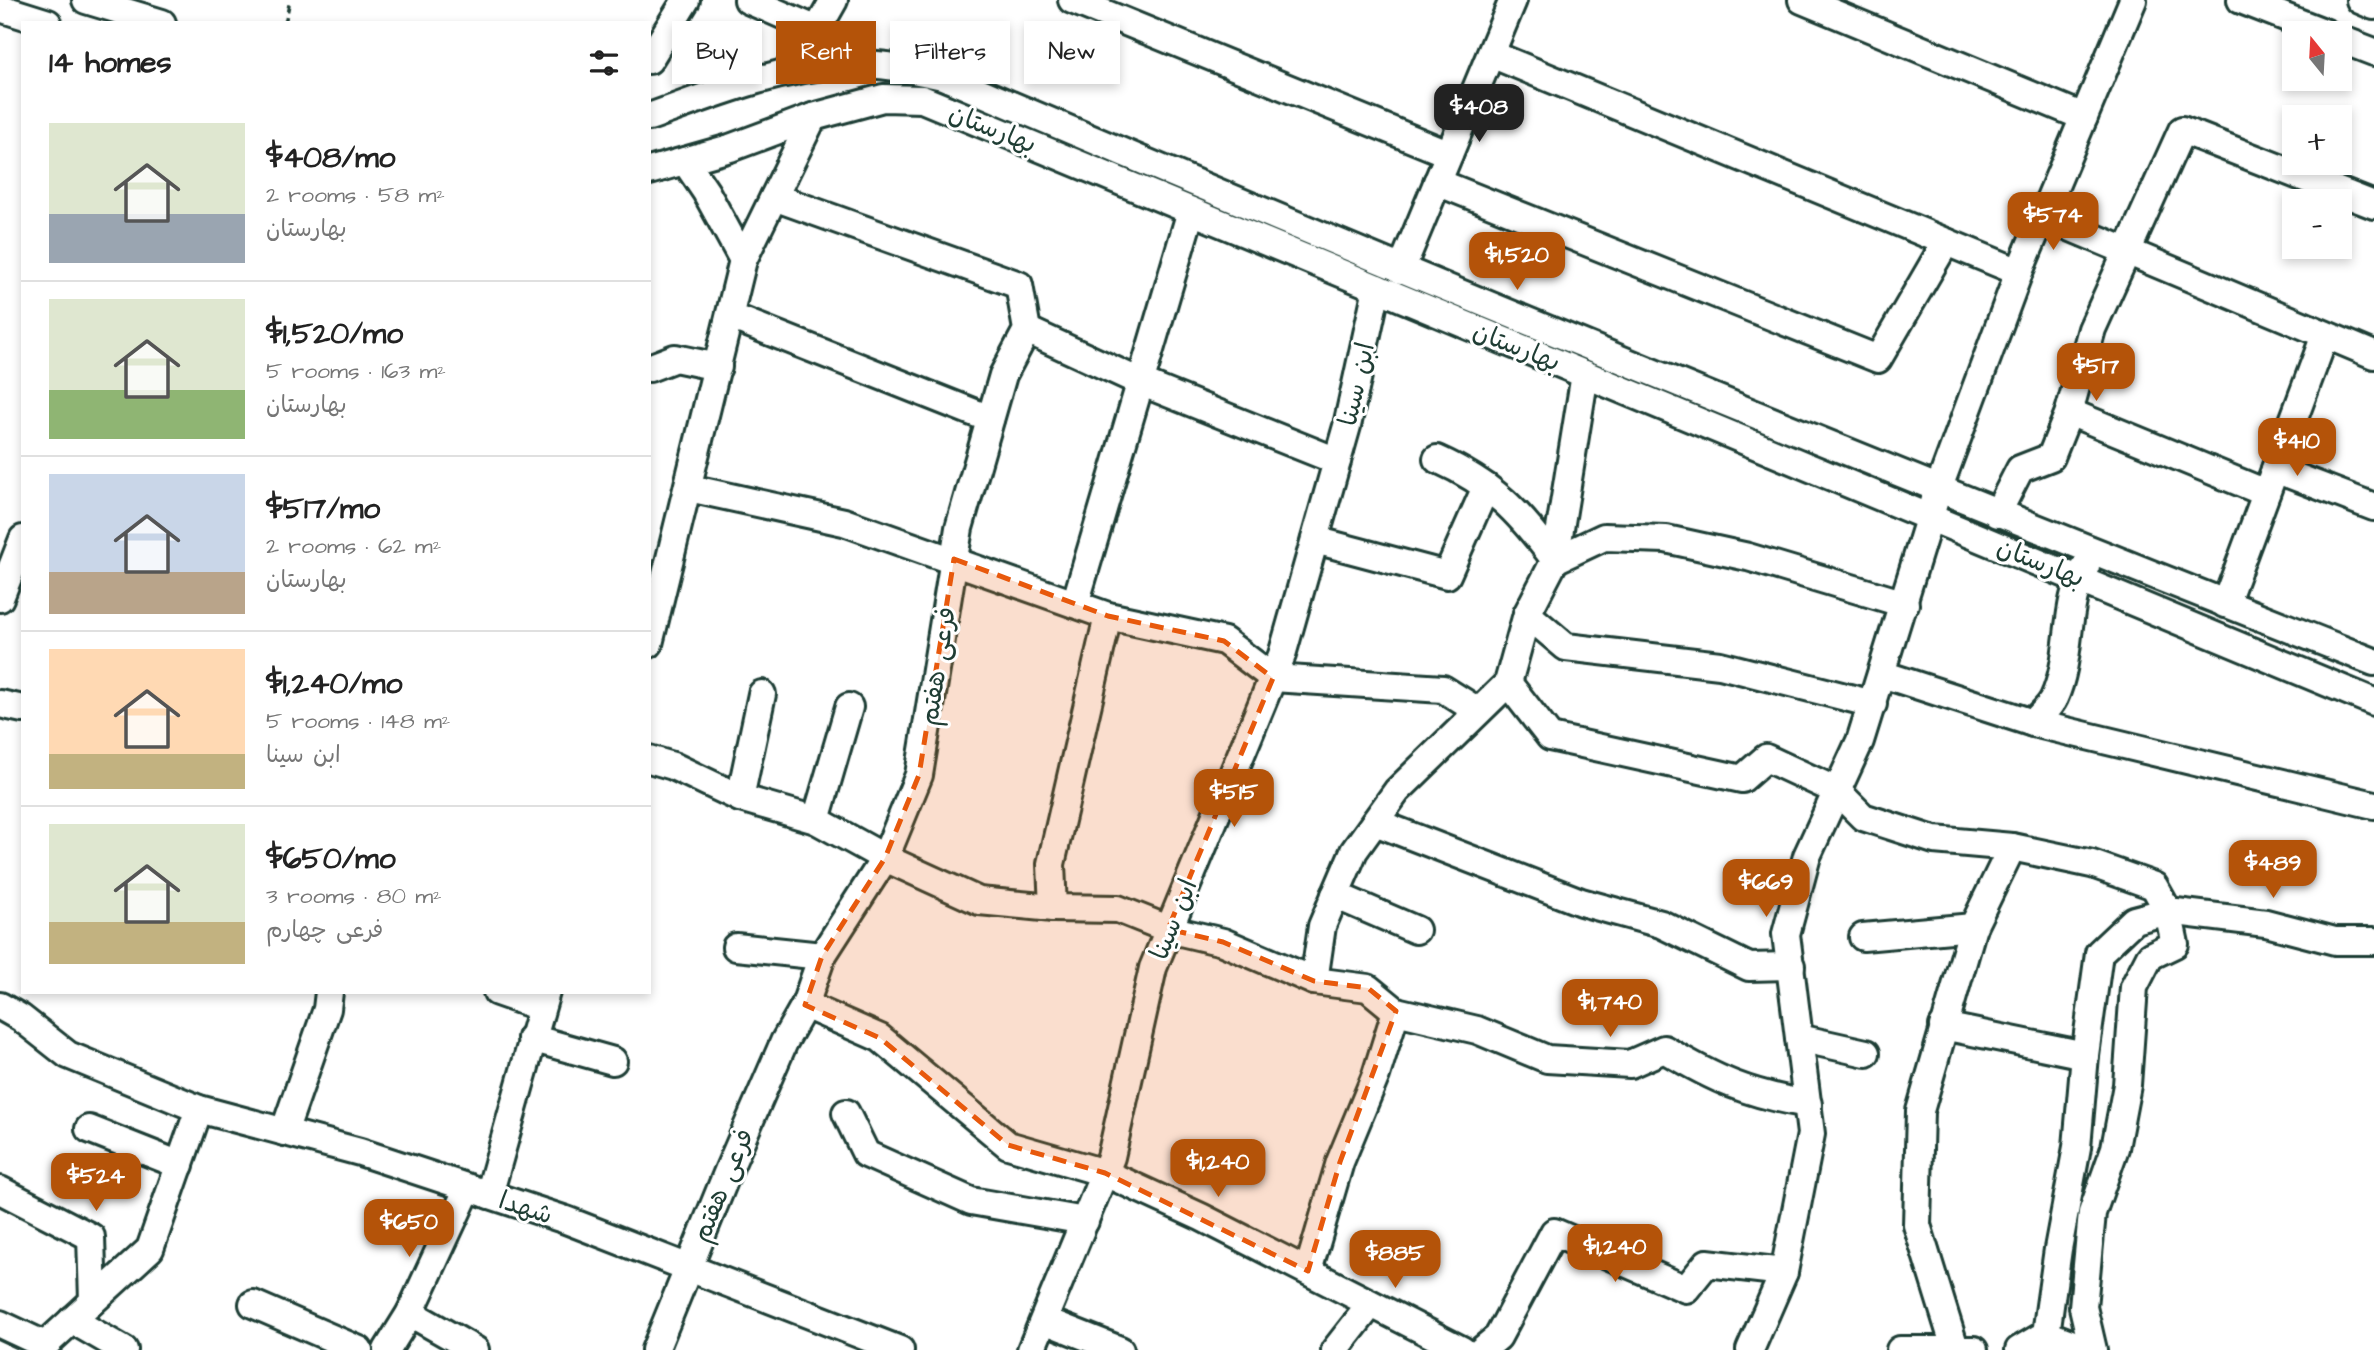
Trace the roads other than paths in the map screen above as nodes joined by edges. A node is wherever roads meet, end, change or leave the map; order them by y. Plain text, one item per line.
1 (86, 0) edge
2 (686, 0) edge
3 (748, 0) edge
4 (834, 0) edge
5 (1072, 0) edge
6 (1511, 0) edge
7 (1802, 0) edge
8 (2133, 0) edge
9 (2241, 0) edge
10 (2360, 0) edge
11 (2374, 6) edge
12 (0, 8) edge
13 (42, 21) edge
14 (155, 21) edge
15 (2295, 21) edge
16 (2352, 44) edge
17 (2374, 52) edge
18 (1491, 54) junction
19 (651, 57) edge
20 (651, 116) edge
21 (813, 117) junction
22 (2084, 117) junction
23 (1449, 154) junction
24 (685, 161) junction
25 (651, 170) edge
26 (1437, 182) junction
27 (774, 197) junction
28 (2374, 205) edge
29 (1191, 211) junction
30 (2043, 216) junction
31 (1946, 242) junction
32 (2126, 251) junction
33 (743, 260) junction
34 (1401, 270) junction
35 (2020, 272) junction
36 (1377, 288) junction
37 (730, 316) junction
38 (1027, 330) junction
39 (2325, 335) junction
40 (2374, 355) edge
41 (651, 368) edge
42 (718, 368) junction
43 (1585, 374) junction
44 (1140, 382) junction
45 (2069, 412) junction
46 (990, 419) junction
47 (1437, 459) dead end
48 (1336, 461) junction
49 (2271, 481) junction
50 (1486, 487) junction
51 (689, 488) junction
52 (1938, 490) junction
53 (2374, 507) edge
54 (1997, 514) junction
55 (1929, 516) junction
56 (1315, 540) junction
57 (21, 544) edge
58 (2095, 552) junction
59 (954, 559) junction
60 (1555, 560) junction
61 (2079, 578) junction
62 (0, 598) edge
63 (1075, 604) junction
64 (1905, 604) junction
65 (2225, 604) junction
66 (1527, 614) junction
67 (1108, 616) junction
68 (651, 636) edge
69 (2374, 662) edge
70 (1882, 674) junction
71 (1273, 678) junction
72 (1508, 683) junction
73 (762, 694) dead end
74 (2374, 702) edge
75 (0, 704) edge
76 (1873, 704) junction
77 (849, 706) dead end
78 (21, 709) edge
79 (1478, 711) junction
80 (2033, 723) junction
81 (651, 760) edge
82 (1837, 791) junction
83 (740, 798) junction
84 (2374, 805) edge
85 (816, 820) junction
86 (1375, 822) junction
87 (2012, 847) junction
88 (885, 858) junction
89 (1335, 895) junction
90 (1053, 908) junction
91 (2168, 911) junction
92 (1973, 927) junction
93 (1168, 929) junction
94 (1416, 930) dead end
95 (1863, 937) dead end
96 (2374, 941) edge
97 (736, 947) dead end
98 (822, 957) junction
99 (1790, 966) junction
100 (1314, 981) junction
101 (329, 994) edge
102 (508, 994) edge
103 (542, 1000) edge
104 (804, 1005) junction
105 (0, 1006) edge
106 (1396, 1011) junction
107 (1943, 1026) junction
108 (531, 1038) junction
109 (1800, 1038) junction
110 (1866, 1053) dead end
111 (2085, 1055) junction
112 (613, 1061) dead end
113 (1808, 1104) junction
114 (199, 1109) junction
115 (846, 1113) dead end
116 (89, 1129) dead end
117 (284, 1132) junction
118 (180, 1165) junction
119 (1105, 1173) junction
120 (0, 1190) edge
121 (479, 1192) junction
122 (1085, 1221) junction
123 (687, 1267) junction
124 (1308, 1271) junction
125 (1784, 1272) junction
126 (93, 1300) junction
127 (253, 1304) dead end
128 (1371, 1304) junction
129 (410, 1313) junction
130 (72, 1320) junction
131 (1044, 1320) junction
132 (0, 1324) edge
133 (2046, 1335) junction
134 (44, 1348) edge
135 (1964, 1349) edge
136 (124, 1350) edge
137 (359, 1350) edge
138 (387, 1350) edge
139 (475, 1350) edge
140 (655, 1350) edge
141 (900, 1350) edge
142 (1031, 1350) edge
143 (1120, 1350) edge
144 (1335, 1350) edge
145 (1462, 1350) edge
146 (1482, 1350) edge
147 (1751, 1350) edge
148 (1900, 1350) edge
149 (2019, 1350) edge
150 (2091, 1350) edge

1 - 14 street
2 - 19 street
3 - 4 street
5 - 23 street
6 - 18 street
7 - 22 street
8 - 22 street
9 - 15 street
10 - 11 street
12 - 13 street
16 - 17 street
18 - 23 street
18 - 31 street
20 - 34 street, بهارستان
21 - 24 street, بهارستان
21 - 27 street
21 - 29 street, بهارستان
22 - 30 street
23 - 26 street
24 - 25 street, بهارستان
24 - 33 street
26 - 31 street
26 - 34 street
27 - 33 street
27 - 38 street
28 - 32 street
29 - 36 street, بهارستان
29 - 44 street
30 - 32 street
30 - 35 street
31 - 35 street
32 - 39 street
32 - 45 street
33 - 37 street
34 - 52 street, بهارستان
35 - 52 street
36 - 43 street, بهارستان
36 - 48 street, ابن سینا
37 - 42 street
37 - 46 street
38 - 44 street
38 - 46 street, فرعی هفتم
39 - 40 street
39 - 49 street
41 - 42 street
42 - 51 street
43 - 55 street, بهارستان
43 - 60 street
44 - 48 street
44 - 63 street
45 - 49 street
45 - 54 street
46 - 59 street, فرعی هفتم
47 - 50 street
48 - 56 street, ابن سینا
49 - 53 street
49 - 65 street
50 - 56 street
50 - 60 street
51 - 59 street
51 - 68 street
52 - 54 street, بهارستان
52 - 55 street
54 - 58 street, بهارستان
55 - 61 street, بهارستان
55 - 64 street
56 - 71 street, ابن سینا
57 - 62 street
58 - 61 street
58 - 65 street, بهارستان
59 - 63 street
59 - 88 street, فرعی هفتم
60 - 64 street
60 - 66 street
61 - 74 street, بهارستان
61 - 80 street
63 - 67 street
64 - 70 street
65 - 69 street, بهارستان
66 - 72 street
66 - 76 street
67 - 71 street
67 - 90 street
70 - 76 street
70 - 80 street
71 - 79 street
71 - 93 street, ابن سینا
72 - 79 street
72 - 82 street
73 - 83 street
75 - 78 street
76 - 82 street
77 - 85 street
79 - 86 street
80 - 84 street
81 - 83 street
82 - 87 street
82 - 99 street
83 - 85 street
85 - 88 street
86 - 89 street
86 - 99 street
87 - 91 street
87 - 92 street
88 - 90 street
88 - 98 street, فرعی هفتم
89 - 94 street
89 - 100 street
90 - 93 street
91 - 96 street
91 - 111 street
91 - 150 street
92 - 95 street
92 - 107 street
93 - 100 street
93 - 119 street, ابن سینا
97 - 98 street
98 - 104 street, فرعی هفتم
99 - 109 street
100 - 106 street
101 - 117 street
102 - 103 street
103 - 108 street
104 - 119 street
104 - 123 street, فرعی هفتم
105 - 114 street, شهدا
106 - 113 street
106 - 124 street
107 - 111 street
107 - 135 street
108 - 112 street
108 - 121 street
109 - 110 street
109 - 113 street
111 - 133 street
113 - 125 street
114 - 117 street, شهدا
114 - 118 street
115 - 122 street
116 - 118 street
117 - 121 street, شهدا
118 - 126 street
119 - 122 street, ابن سینا
119 - 124 street
120 - 126 street
121 - 123 street, شهدا
121 - 129 street
122 - 131 street, ابن سینا
123 - 140 street, فرعی هفتم
123 - 141 street, شهدا
124 - 128 street
125 - 146 street
125 - 147 street
126 - 130 street
127 - 137 street
128 - 144 street
128 - 145 street
129 - 138 street
129 - 139 street
130 - 134 street
130 - 136 street
131 - 142 street, ابن سینا
131 - 143 street
132 - 134 street
133 - 149 street
133 - 150 street
135 - 148 street

